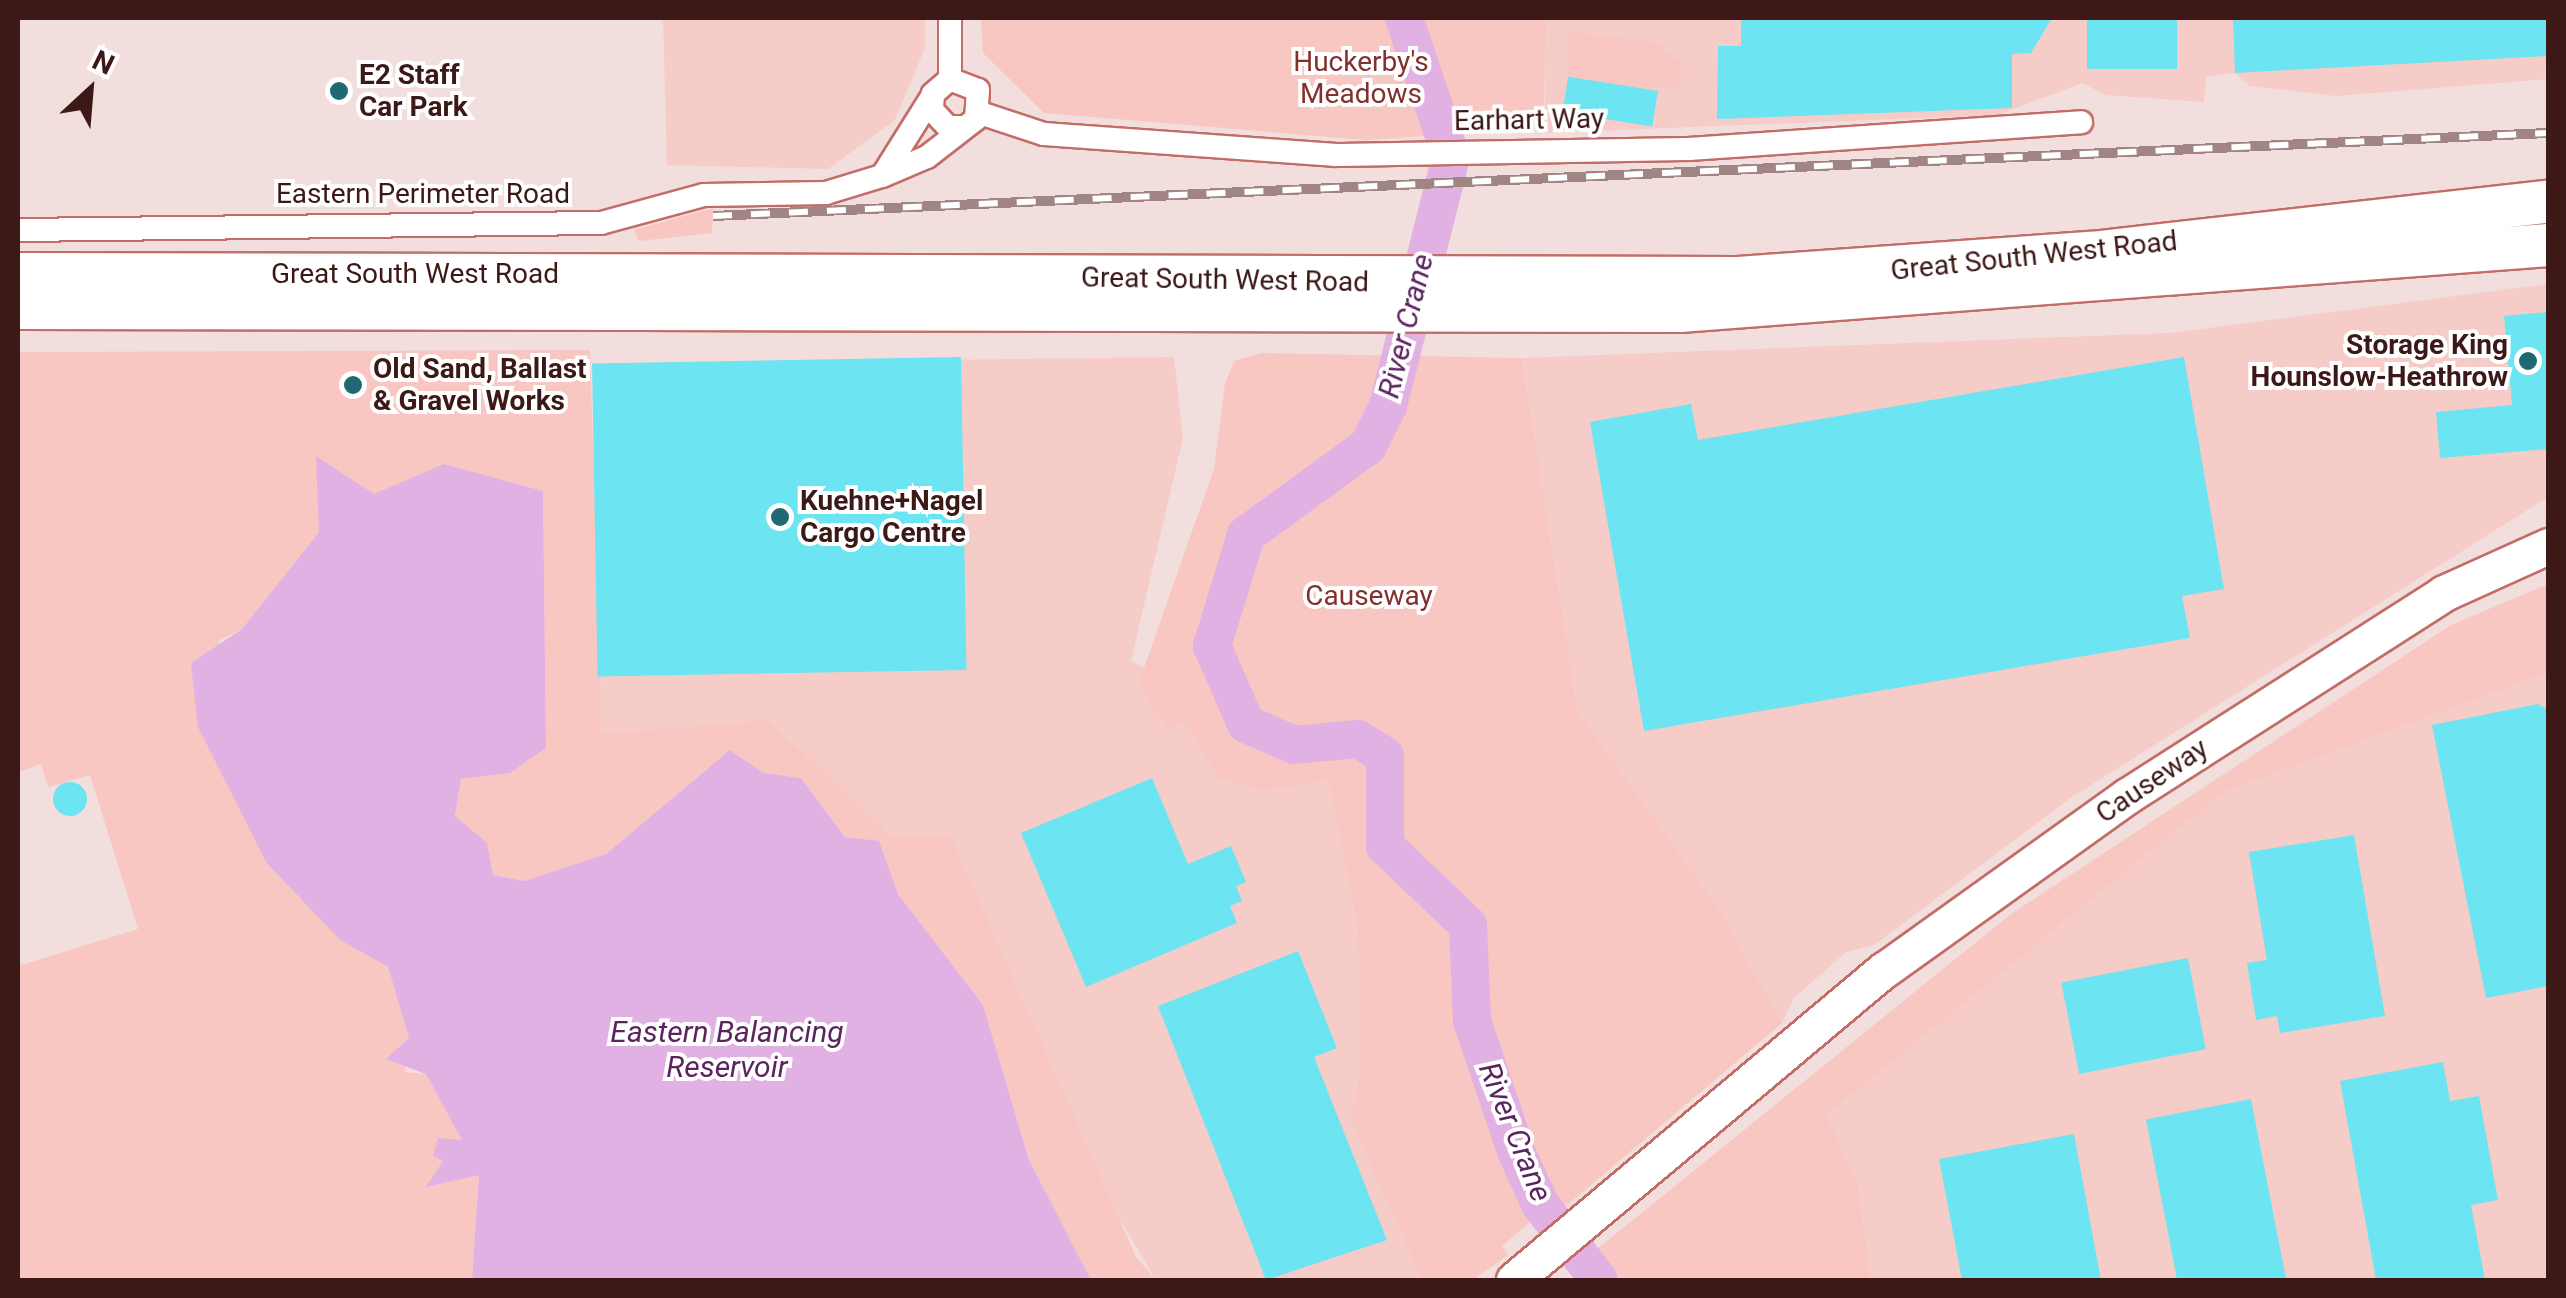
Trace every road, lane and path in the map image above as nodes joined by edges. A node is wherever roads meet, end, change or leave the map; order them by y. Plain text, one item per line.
1 (950, 18) edge
2 (941, 86) junction
3 (972, 120) junction
4 (2081, 122) dead end
5 (882, 176) junction
6 (2548, 202) edge
7 (18, 230) edge
8 (2548, 245) edge
9 (18, 274) edge
10 (1450, 296) junction
11 (1382, 297) junction
12 (18, 308) edge
13 (2548, 522) edge
14 (2548, 546) edge
15 (2483, 572) junction
16 (1516, 1279) edge

1 - 2 street
2 - 3 street
2 - 3 street
2 - 5 street
3 - 4 street, Earhart Way
3 - 5 street, Eastern Perimeter Road
5 - 7 street, Eastern Perimeter Road
6 - 10 highway, Great South West Road
8 - 10 highway, Great South West Road
9 - 11 highway, Great South West Road
10 - 11 highway, Great South West Road
11 - 12 highway, Great South West Road
13 - 15 main road, Causeway
14 - 15 main road, Causeway
15 - 16 main road, Causeway

